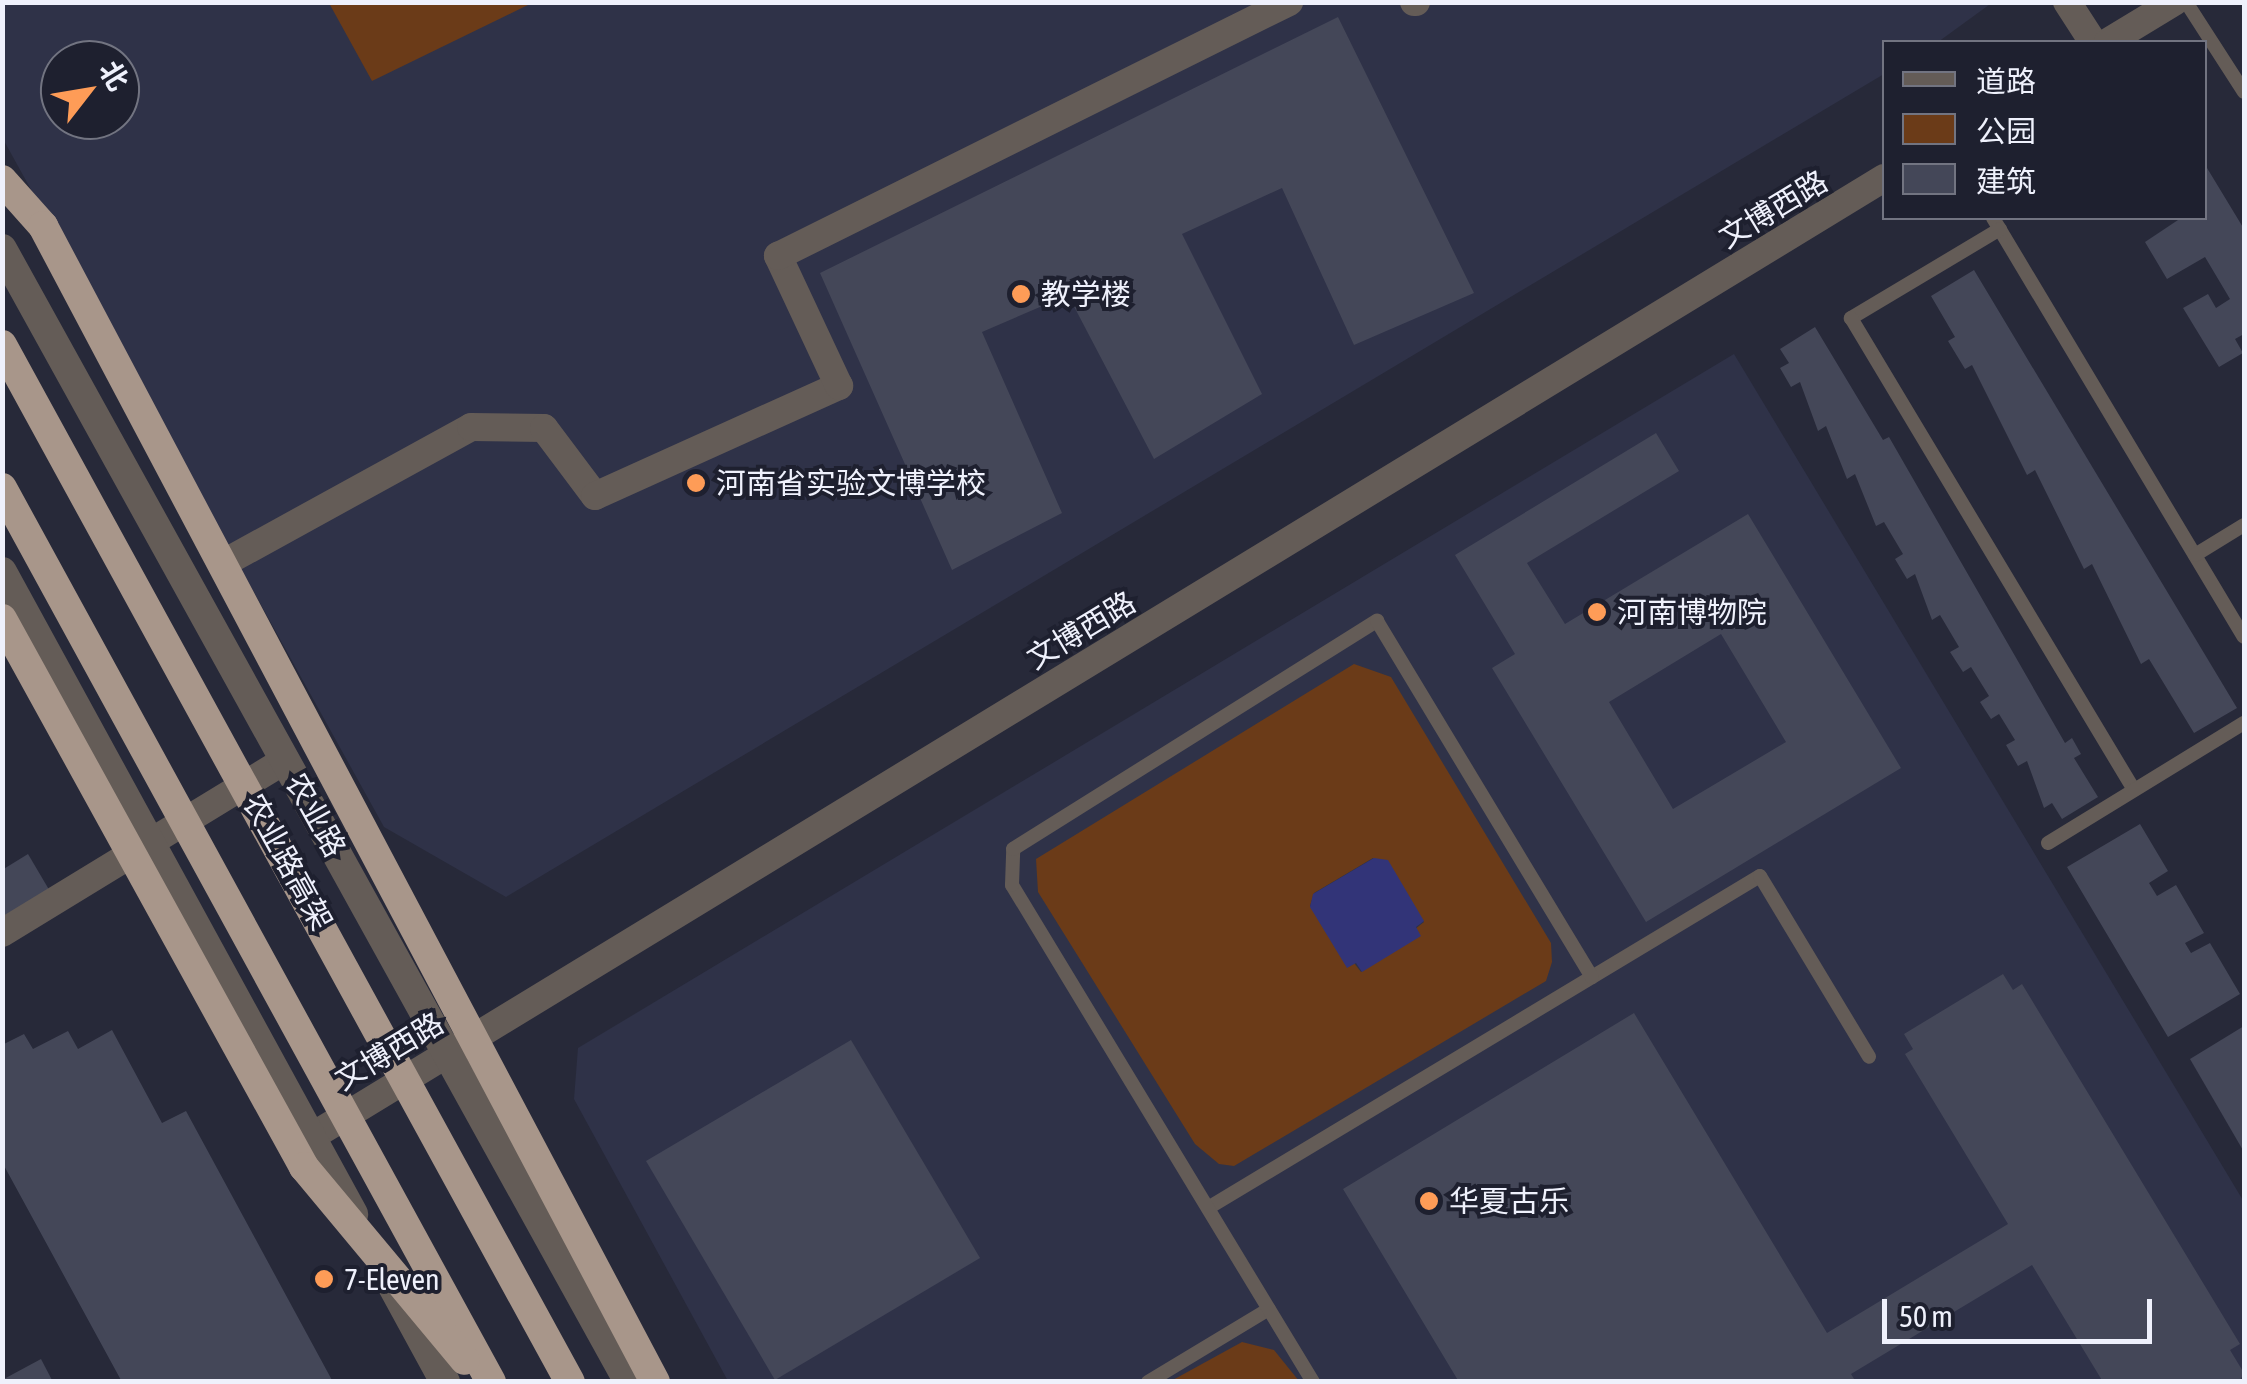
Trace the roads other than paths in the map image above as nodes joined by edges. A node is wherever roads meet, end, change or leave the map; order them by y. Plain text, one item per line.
1 (1289, 2) edge
2 (2067, 2) edge
3 (2174, 2) edge
4 (2186, 2) edge
5 (2092, 40) edge
6 (2111, 40) edge
7 (2244, 92) edge
8 (1882, 179) edge
9 (2, 180) edge
10 (1996, 223) edge
11 (2, 249) edge
12 (2, 345) edge
13 (2, 488) edge
14 (2244, 525) edge
15 (2195, 555) junction
16 (222, 564) junction
17 (2, 572) edge
18 (2, 619) edge
19 (2244, 637) edge
20 (2244, 723) edge
21 (286, 760) junction
22 (2134, 790) junction
23 (150, 842) junction
24 (2048, 842) dead end
25 (2, 932) edge
26 (1592, 977) junction
27 (448, 1054) junction
28 (1870, 1057) dead end
29 (311, 1137) junction
30 (1208, 1208) junction
31 (1269, 1309) junction
32 (444, 1382) edge
33 (482, 1382) edge
34 (492, 1382) edge
35 (570, 1382) edge
36 (628, 1382) edge
37 (654, 1382) edge
38 (1148, 1382) edge
39 (1313, 1382) edge

1 - 16 street
2 - 5 street
3 - 6 street
4 - 7 lane
8 - 27 street, 文博西路
9 - 16 highway, bridge
10 - 15 lane
10 - 22 lane
11 - 21 street, 农业路
12 - 35 highway, 农业路高架, bridge
13 - 34 highway, bridge
14 - 15 lane
15 - 19 lane
16 - 37 highway, bridge
17 - 23 street
18 - 33 highway, bridge
20 - 22 lane
21 - 23 street
21 - 27 street, 农业路
22 - 24 lane
23 - 25 street
23 - 29 street
26 - 28 lane
26 - 30 lane
26 - 30 lane
27 - 29 street, 文博西路
27 - 36 street, 农业路
29 - 32 street
30 - 31 lane
31 - 38 lane
31 - 39 lane

